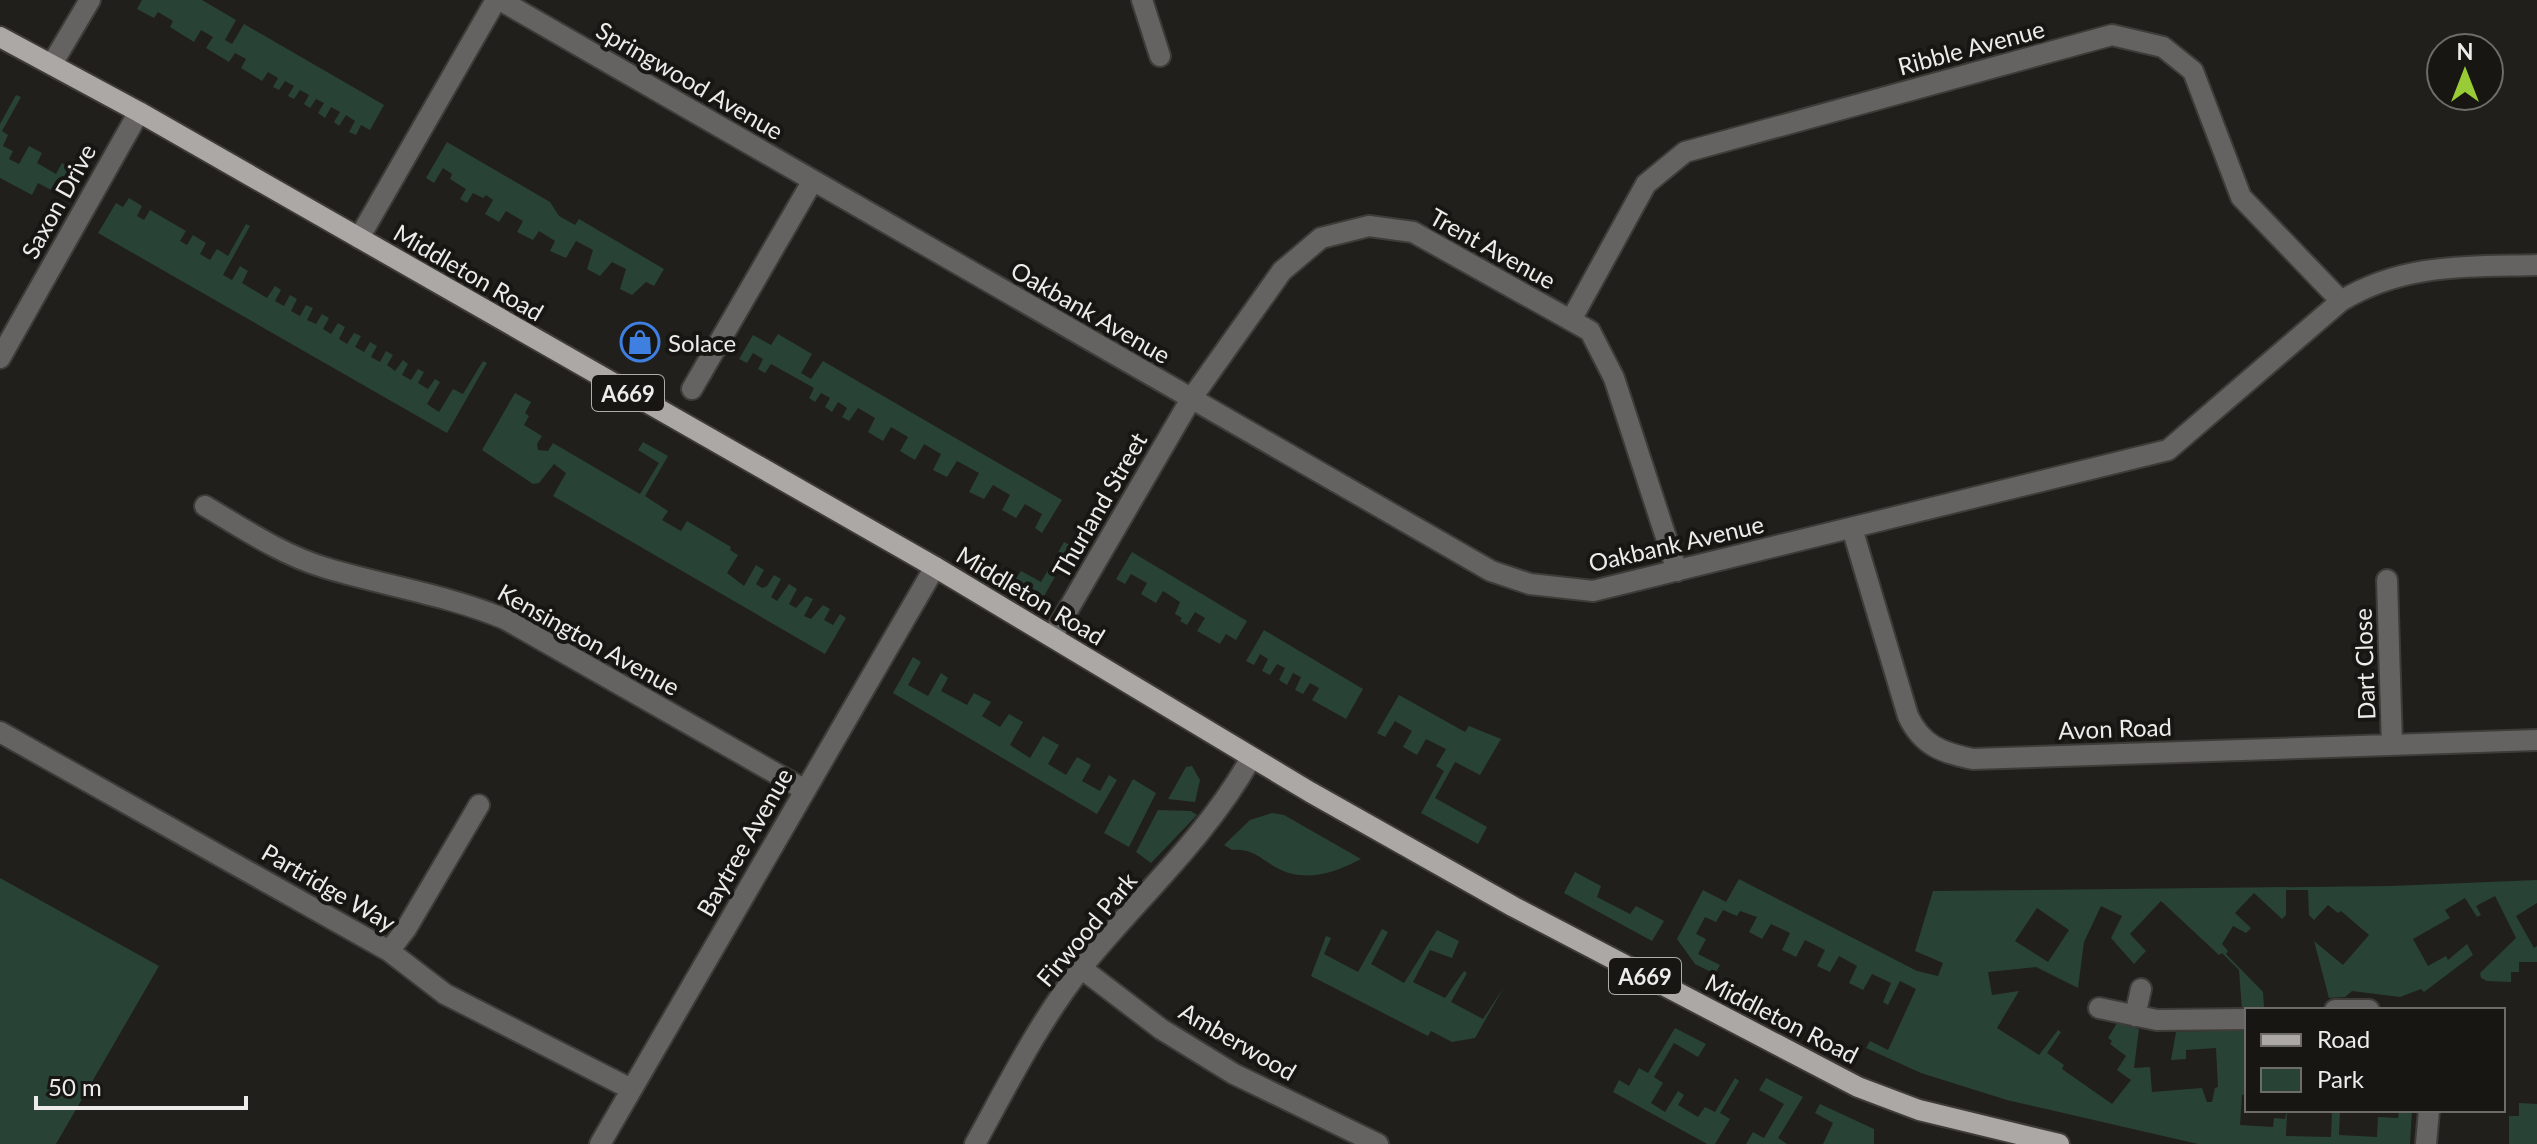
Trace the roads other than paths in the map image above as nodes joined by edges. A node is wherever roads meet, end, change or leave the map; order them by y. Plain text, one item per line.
1 (90, 0) edge
2 (498, 0) edge
3 (1142, 0) edge
4 (0, 37) edge
5 (1160, 56) dead end
6 (52, 64) junction
7 (139, 112) junction
8 (812, 182) junction
9 (359, 238) junction
10 (2537, 265) edge
11 (2341, 301) junction
12 (1571, 320) junction
13 (1, 356) edge
14 (692, 389) dead end
15 (1191, 399) junction
16 (205, 506) dead end
17 (1852, 528) junction
18 (935, 567) junction
19 (1677, 571) junction
20 (2387, 580) dead end
21 (1052, 637) junction
22 (0, 732) edge
23 (2537, 740) edge
24 (2392, 745) junction
25 (1251, 758) junction
26 (805, 790) junction
27 (479, 805) dead end
28 (389, 951) junction
29 (1081, 968) junction
30 (2141, 989) dead end
31 (2099, 1008) dead end
32 (2135, 1016) junction
33 (2245, 1019) edge
34 (631, 1089) junction
35 (2429, 1112) edge
36 (600, 1144) edge
37 (975, 1144) edge
38 (1378, 1144) edge
39 (2059, 1144) edge
40 (2426, 1144) edge

1 - 6 street
2 - 8 street, Springwood Avenue
2 - 9 street
3 - 5 street
4 - 6 main road, Middleton Road / A669
6 - 7 main road, Middleton Road / A669
7 - 9 main road, Middleton Road / A669
7 - 13 street, Saxon Drive
8 - 14 street
8 - 15 street, Oakbank Avenue
9 - 18 main road, Middleton Road / A669
10 - 11 street, Oakbank Avenue
11 - 12 street, Ribble Avenue
11 - 17 street, Oakbank Avenue
12 - 15 street, Trent Avenue
12 - 19 street, Trent Avenue
15 - 19 street, Oakbank Avenue
15 - 21 street, Thurland Street
16 - 26 street, Kensington Avenue
17 - 19 street, Oakbank Avenue
17 - 24 street, Avon Road
18 - 21 main road, Middleton Road / A669
18 - 26 street, Baytree Avenue
20 - 24 street, Dart Close
21 - 25 main road, Middleton Road / A669
22 - 28 street, Partridge Way
23 - 24 street, Avon Road
25 - 29 street, Firwood Park
25 - 39 main road, Middleton Road / A669
26 - 34 street, Baytree Avenue
27 - 28 street
28 - 34 street, Partridge Way
29 - 37 street, Firwood Park
29 - 38 street, Amberwood
30 - 32 street
31 - 32 street
32 - 33 street
34 - 36 street, Baytree Avenue
35 - 40 street

